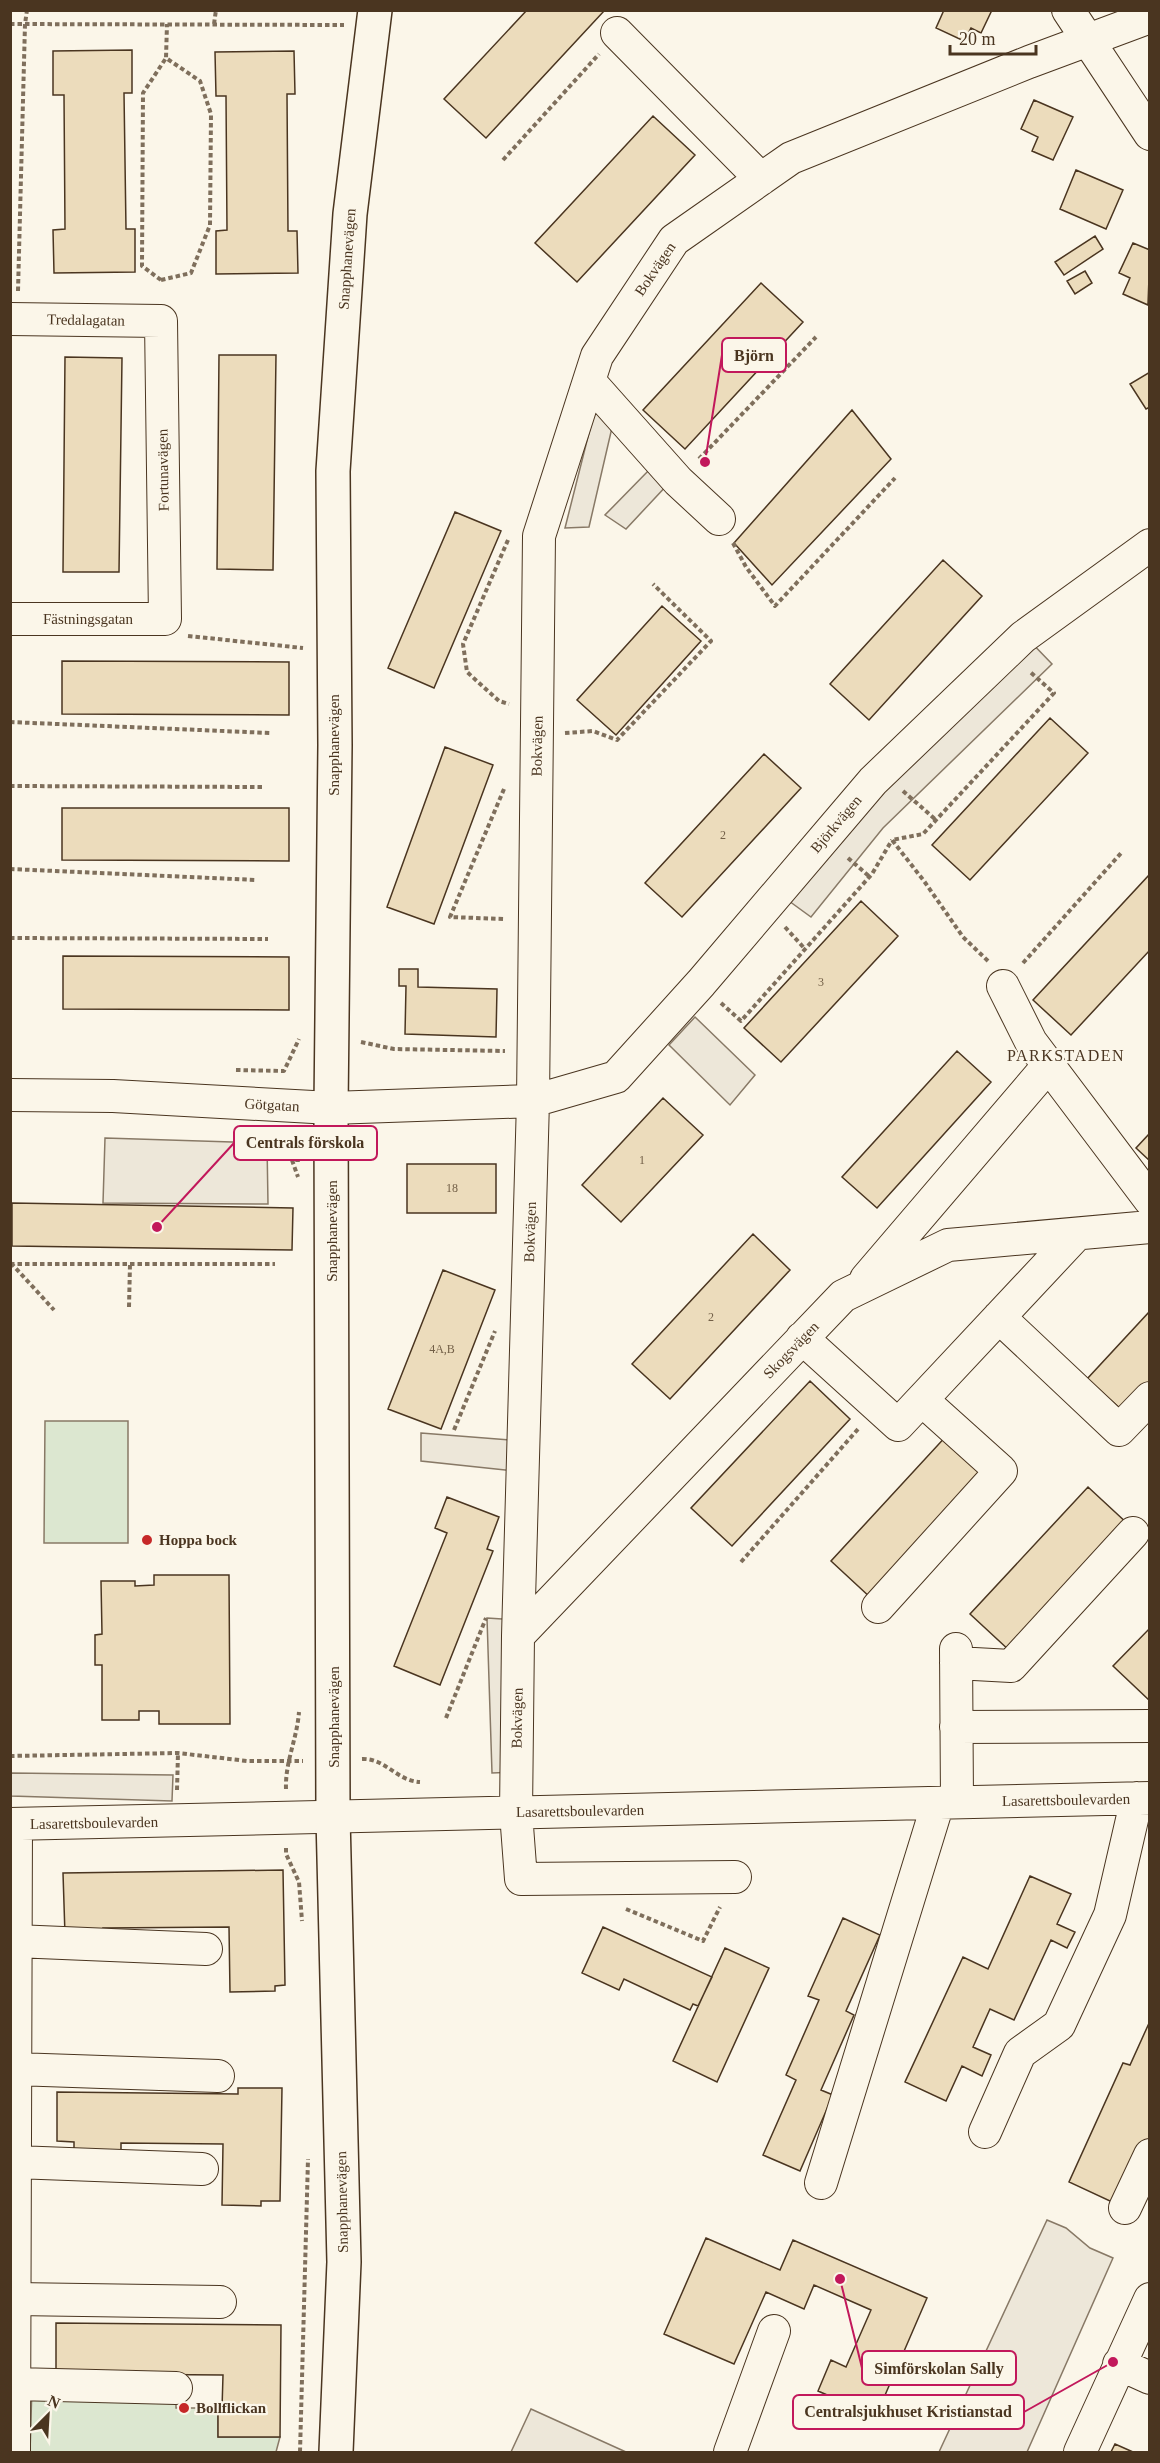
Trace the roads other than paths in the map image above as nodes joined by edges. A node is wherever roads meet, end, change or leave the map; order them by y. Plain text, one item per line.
1 (1068, 10) edge
2 (1149, 17) edge
3 (362, 18) edge
4 (617, 33) road end
5 (1088, 40) junction
6 (1149, 134) edge
7 (761, 179) junction
8 (14, 319) edge
9 (161, 321) joint
10 (590, 381) junction
11 (719, 519) road end
12 (1149, 546) edge
13 (10, 619) edge
14 (165, 619) joint
15 (1006, 983) road end
16 (1048, 1066) junction
17 (10, 1095) edge
18 (533, 1101) junction
19 (331, 1108) junction
20 (1149, 1200) edge
21 (1149, 1227) edge
22 (1077, 1234) junction
23 (858, 1288) junction
24 (999, 1317) junction
25 (802, 1338) junction
26 (1149, 1398) edge
27 (922, 1400) junction
28 (1134, 1432) edge
29 (1133, 1533) dead end
30 (878, 1607) dead end
31 (518, 1636) junction
32 (1149, 1726) edge
33 (956, 1727) junction
34 (1143, 1798) edge
35 (948, 1802) junction
36 (516, 1813) junction
37 (333, 1817) junction
38 (13, 1824) edge
39 (735, 1877) road end
40 (15, 1941) junction
41 (206, 1949) dead end
42 (15, 2069) junction
43 (218, 2076) dead end
44 (985, 2133) dead end
45 (1149, 2155) edge
46 (15, 2162) junction
47 (202, 2169) dead end
48 (821, 2183) dead end
49 (1125, 2208) dead end
50 (15, 2299) junction
51 (1149, 2299) edge
52 (220, 2302) dead end
53 (774, 2331) dead end
54 (1119, 2364) junction
55 (1149, 2378) edge
56 (176, 2388) dead end
57 (13, 2405) edge
58 (334, 2448) edge
59 (14, 2452) edge
60 (730, 2452) edge
61 (1080, 2452) edge

1 - 5 street
2 - 5 street, Bokvägen
3 - 19 main road, Snapphanevägen
4 - 7 street
5 - 6 street
5 - 7 street, Bokvägen
7 - 10 street, Bokvägen
8 - 9 street, Tredalagatan
9 - 14 street, Fortunavägen
10 - 11 street
10 - 18 street, Bokvägen
12 - 18 street, Björkvägen
13 - 14 street, Fästningsgatan
15 - 16 street
16 - 20 street
16 - 23 street
17 - 19 street, Götgatan
18 - 19 street, Götgatan
18 - 31 street, Bokvägen
19 - 37 main road, Snapphanevägen
21 - 22 street, Skogsvägen
22 - 23 street, Skogsvägen
22 - 24 street
23 - 25 street, Skogsvägen
24 - 27 street
24 - 28 street
25 - 27 street
25 - 31 street, Skogsvägen
26 - 28 street
27 - 30 street
29 - 33 street
31 - 36 street, Bokvägen
32 - 33 street
33 - 35 street
34 - 35 street, Lasarettsboulevarden
34 - 44 street
35 - 36 street, Lasarettsboulevarden
35 - 48 street
36 - 37 street, Lasarettsboulevarden
36 - 39 street, Bokvägen
37 - 38 street, Lasarettsboulevarden
37 - 58 main road, Snapphanevägen
38 - 40 street
40 - 41 street
40 - 42 street
42 - 43 street
42 - 46 street
45 - 49 street
46 - 47 street
46 - 50 street
50 - 52 street
50 - 57 street
51 - 54 street
53 - 60 street
54 - 55 street
54 - 61 street
56 - 57 street
57 - 59 street

